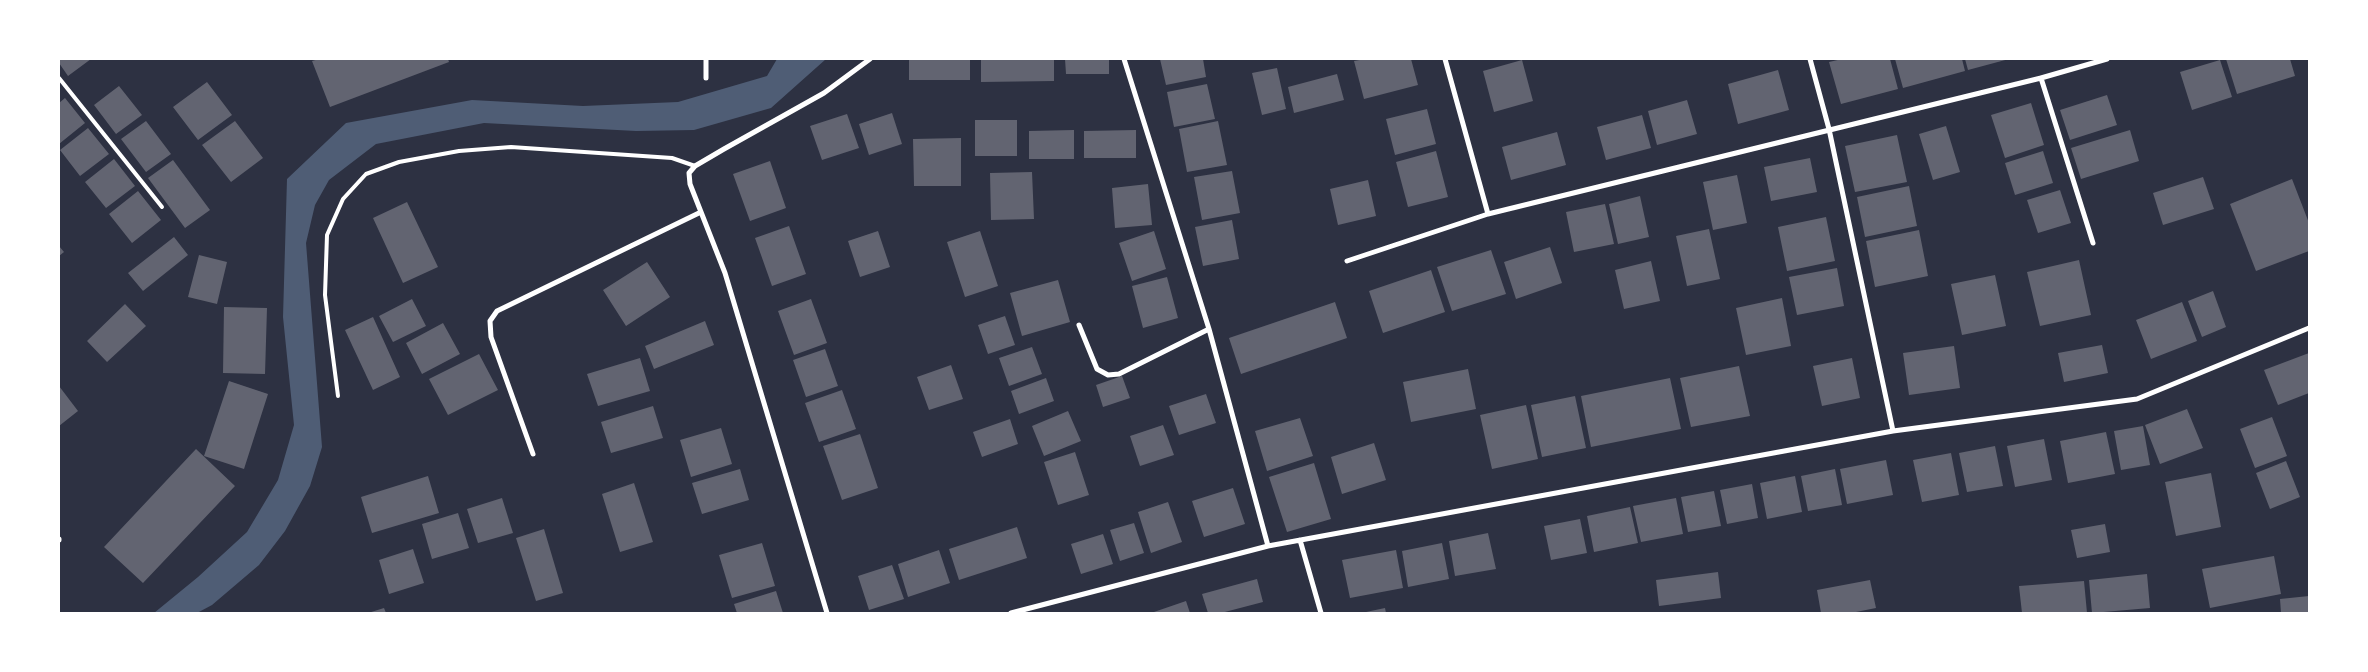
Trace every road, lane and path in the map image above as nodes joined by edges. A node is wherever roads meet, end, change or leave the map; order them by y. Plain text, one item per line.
1 (706, 59) edge
2 (870, 59) edge
3 (1124, 59) edge
4 (1445, 59) edge
5 (1810, 59) edge
6 (2107, 59) edge
7 (59, 78) edge
8 (706, 78) dead end
9 (2041, 78) junction
10 (1829, 129) junction
11 (695, 166) junction
12 (162, 207) dead end
13 (701, 212) junction
14 (1488, 214) junction
15 (2093, 243) dead end
16 (1347, 261) dead end
17 (1079, 325) dead end
18 (2309, 328) edge
19 (1209, 329) junction
20 (338, 396) dead end
21 (1893, 431) junction
22 (533, 454) dead end
23 (1300, 540) junction
24 (1268, 546) junction
25 (828, 613) edge
26 (1011, 613) edge
27 (1321, 613) edge

1 - 8 street
2 - 11 street
3 - 19 street
4 - 14 street
5 - 10 street
6 - 9 street
7 - 12 lane
9 - 10 street
9 - 15 street
10 - 14 street
10 - 21 street
11 - 13 street
11 - 20 lane
13 - 22 street
13 - 25 street
14 - 16 street
17 - 19 street
18 - 21 street
19 - 24 street
21 - 23 street
23 - 24 street
23 - 27 street
24 - 26 street

